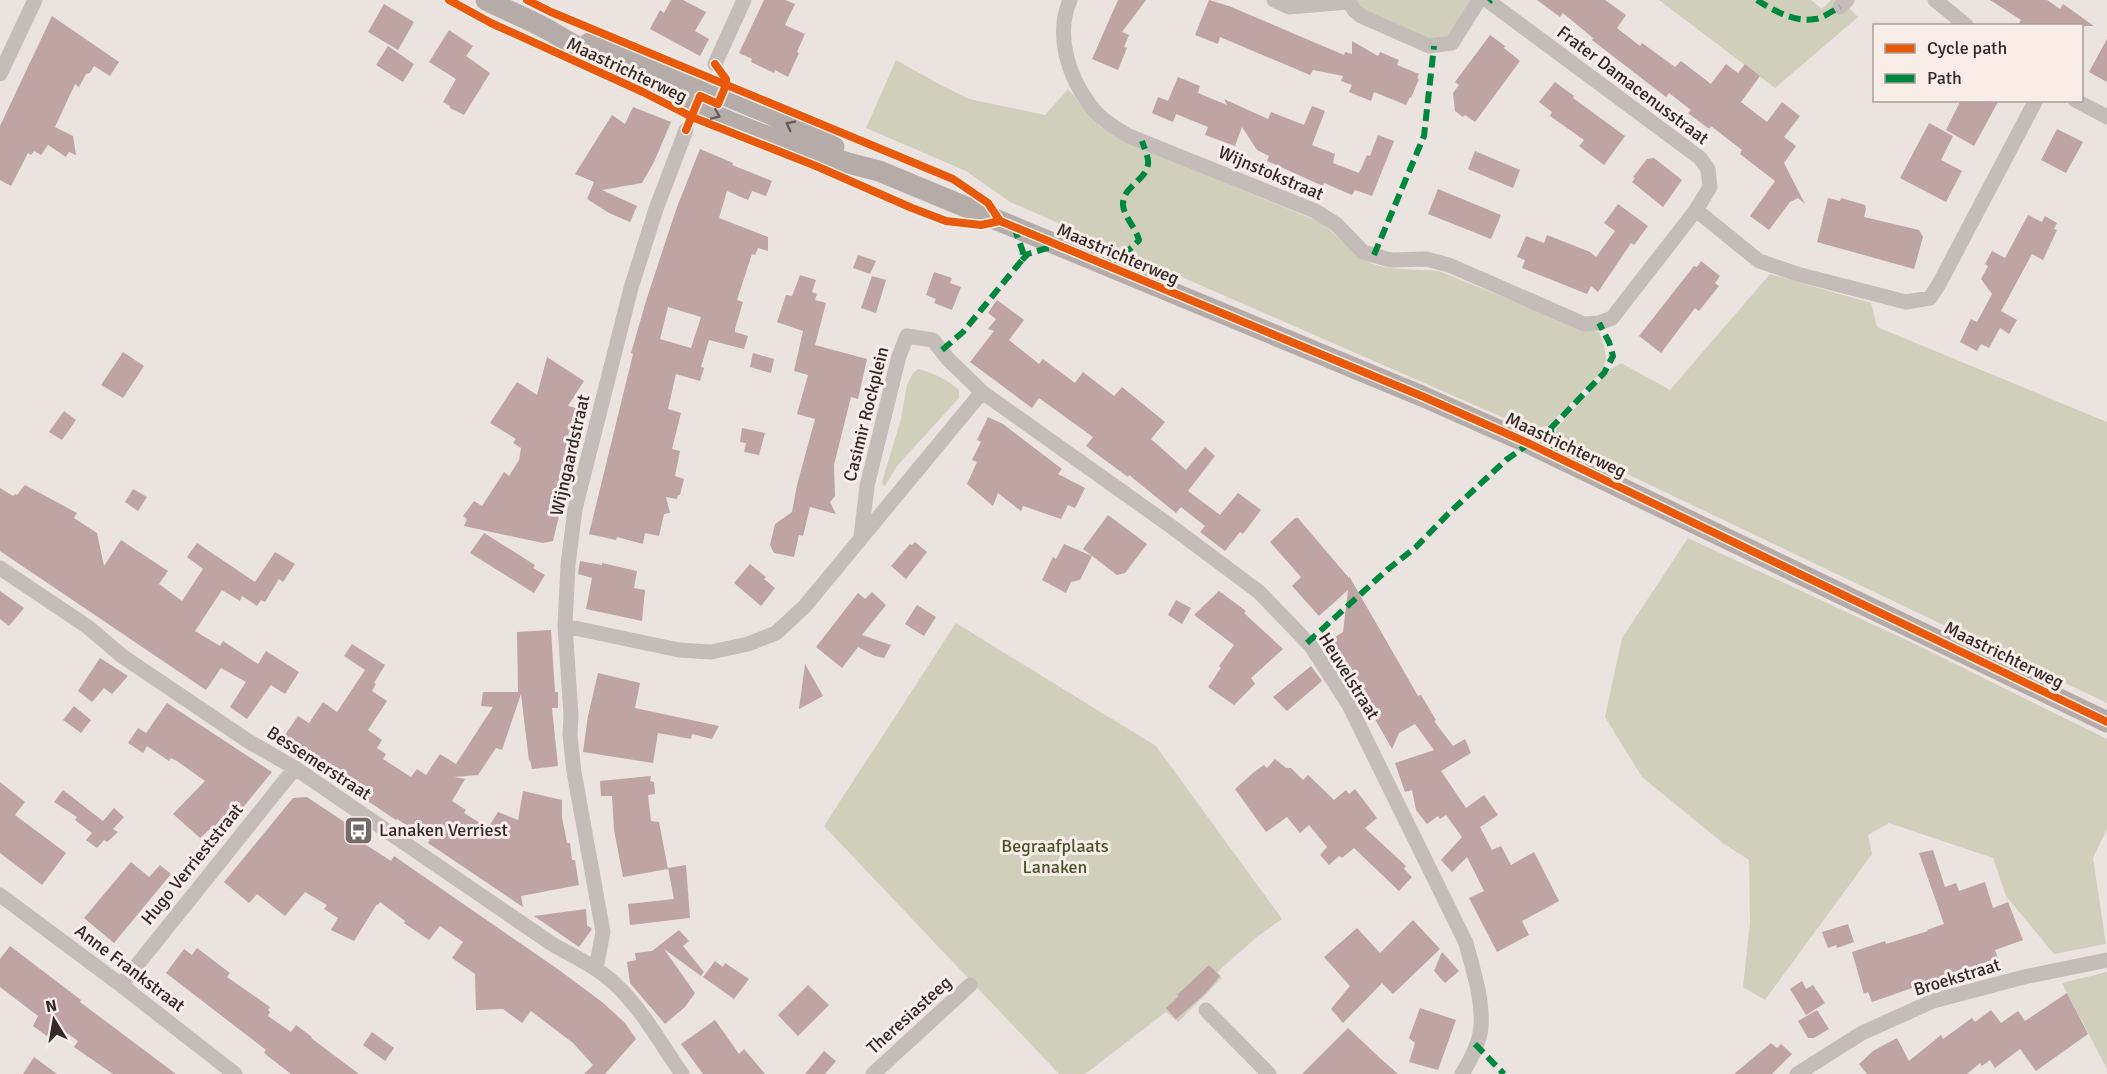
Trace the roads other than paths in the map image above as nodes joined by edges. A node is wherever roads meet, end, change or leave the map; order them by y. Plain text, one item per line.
1 (35, 0) edge
2 (486, 0) edge
3 (744, 0) edge
4 (1274, 0) edge
5 (1479, 0) edge
6 (1487, 0) edge
7 (1935, 0) edge
8 (1348, 1) edge
9 (1069, 2) edge
10 (1965, 24) edge
11 (715, 64) dead end
12 (0, 74) edge
13 (2035, 102) edge
14 (2079, 102) edge
15 (2107, 117) edge
16 (686, 130) dead end
17 (1696, 210) junction
18 (982, 392) junction
19 (861, 537) junction
20 (0, 568) edge
21 (565, 626) junction
22 (2107, 722) edge
23 (295, 768) junction
24 (0, 895) edge
25 (2107, 960) edge
26 (596, 969) junction
27 (121, 985) junction
28 (970, 986) dead end
29 (1206, 1010) dead end
30 (228, 1072) edge
31 (682, 1074) edge
32 (873, 1074) edge
33 (1269, 1074) edge
34 (1462, 1074) edge
35 (1797, 1074) edge

1 - 12 street
2 - 22 main road, Maastrichterweg
3 - 11 street
4 - 8 street
5 - 8 street
6 - 17 street, Frater Damacenusstraat
7 - 10 street
9 - 17 street, Wijnstokstraat
13 - 17 street
14 - 15 street
16 - 21 street, Wijngaardstraat
18 - 19 street
18 - 19 street, Casimir Rockplein
18 - 34 street, Heuvelstraat
19 - 21 street
20 - 23 street, Bessemerstraat
21 - 26 street, Wijngaardstraat
23 - 26 street, Bessemerstraat
23 - 27 street, Hugo Verrieststraat
24 - 27 street, Anne Frankstraat
25 - 35 street, Broekstraat
26 - 31 street, Bessemerstraat
27 - 30 street, Anne Frankstraat
28 - 32 street, Theresiasteeg
29 - 33 street

